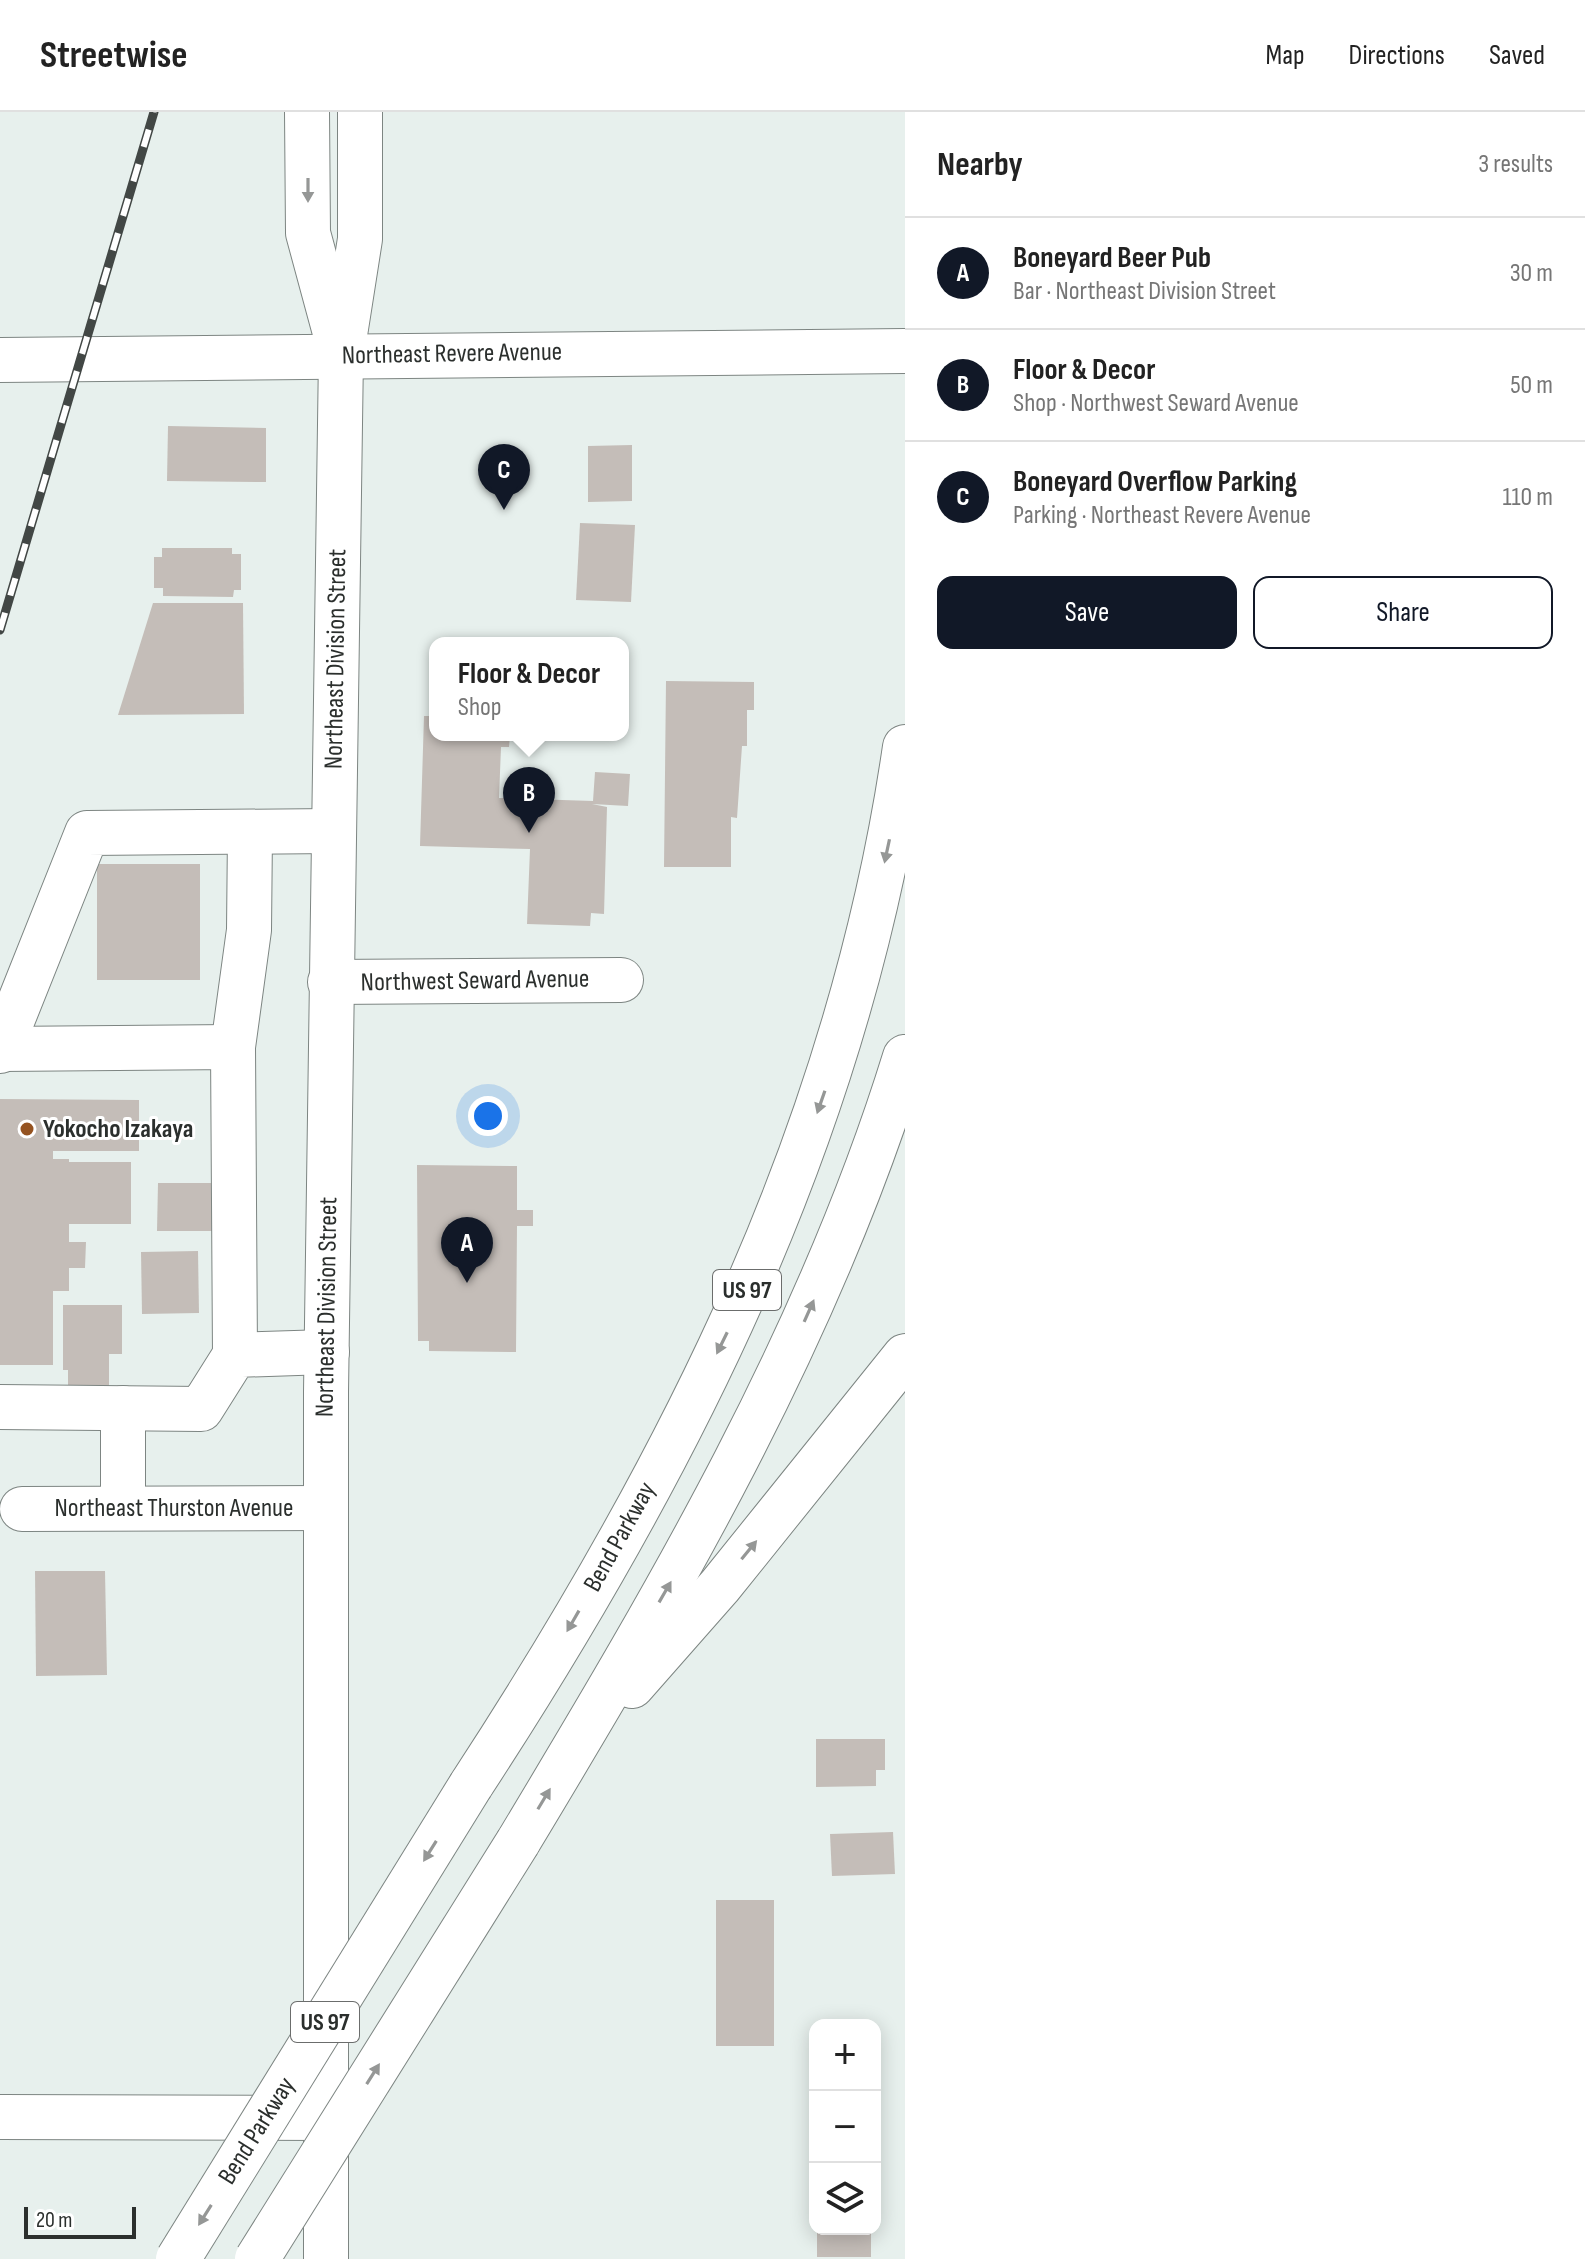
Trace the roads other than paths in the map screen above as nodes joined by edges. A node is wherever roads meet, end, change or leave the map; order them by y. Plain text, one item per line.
1 (307, 112) edge
2 (360, 112) edge
3 (905, 351) edge
4 (341, 355) junction
5 (0, 360) edge
6 (905, 747) edge
7 (332, 831) junction
8 (250, 832) junction
9 (621, 980) dead end
10 (330, 982) junction
11 (233, 1047) junction
12 (1, 1050) edge
13 (905, 1057) edge
14 (327, 1352) junction
15 (235, 1355) junction
16 (905, 1356) edge
17 (0, 1407) edge
18 (123, 1408) junction
19 (123, 1508) junction
20 (325, 1508) junction
21 (22, 1509) dead end
22 (570, 1756) junction
23 (0, 2117) edge
24 (326, 2118) junction
25 (178, 2259) edge
26 (257, 2259) edge
27 (326, 2259) edge

1 -> 4 main road
2 - 4 main road
3 - 4 main road, Northeast Revere Avenue
4 - 5 main road, Northeast Revere Avenue
4 - 7 main road, Northeast Division Street
6 -> 25 main road, Bend Parkway / US 97, bridge
7 - 8 main road
7 - 10 main road, Northeast Division Street
8 - 11 main road
8 - 12 main road
9 - 10 main road, Northwest Seward Avenue
10 - 14 main road, Northeast Division Street
11 - 12 main road
11 - 15 main road
22 -> 13 main road, US 97
14 - 15 main road
14 - 20 main road, Northeast Division Street
15 - 18 main road
22 -> 16 main road
17 - 18 main road
18 - 19 main road
19 - 20 main road, Northeast Thurston Avenue
19 - 21 main road, Northeast Thurston Avenue
20 - 24 main road, Northeast Division Street
26 -> 22 main road, US 97, bridge
23 - 24 main road
24 - 27 main road, Northeast Division Street

